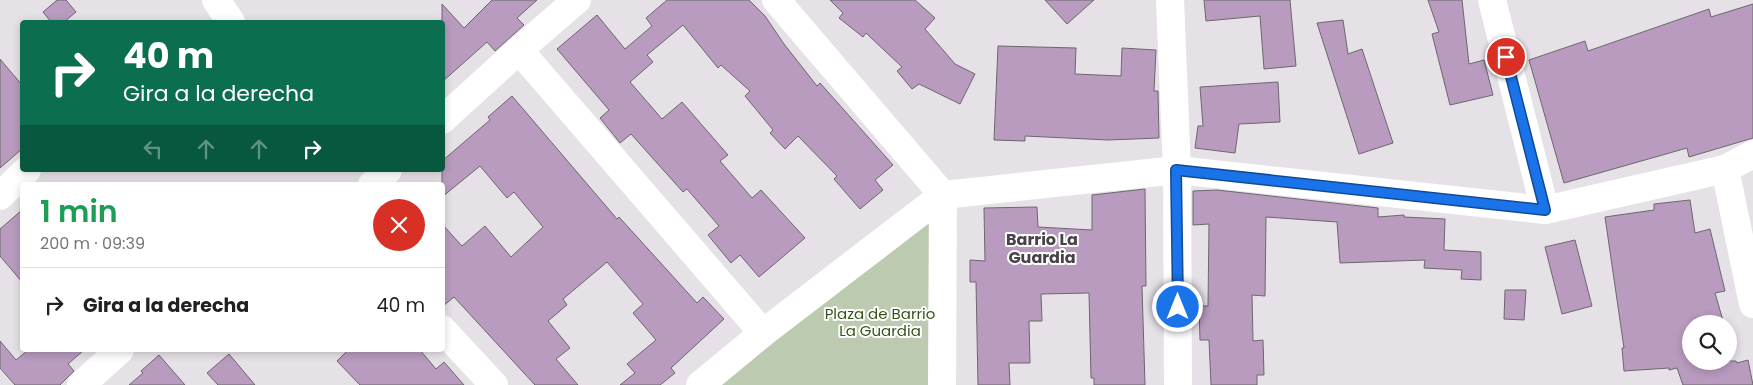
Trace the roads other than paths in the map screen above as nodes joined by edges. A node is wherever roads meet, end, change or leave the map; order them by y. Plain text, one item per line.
1 (216, 0) edge
2 (577, 0) edge
3 (776, 0) edge
4 (1170, 0) edge
5 (1492, 0) edge
6 (230, 20) edge
7 (519, 50) junction
8 (445, 117) edge
9 (1753, 154) edge
10 (1176, 170) junction
11 (1725, 170) junction
12 (25, 172) edge
13 (386, 172) edge
14 (375, 182) edge
15 (944, 195) junction
16 (0, 196) edge
17 (1545, 210) junction
18 (1753, 304) edge
19 (445, 332) edge
20 (763, 333) junction
21 (118, 352) edge
22 (81, 385) edge
23 (494, 385) edge
24 (700, 385) edge
25 (942, 385) edge
26 (1178, 385) edge

1 - 6 street
2 - 7 street
3 - 15 street
4 - 10 street
5 - 17 street
7 - 8 street
7 - 20 street
9 - 11 street
10 - 15 street
10 - 17 street
10 - 26 street
11 - 17 street
11 - 18 street
12 - 16 street
13 - 14 street
15 - 20 street
15 - 25 street
19 - 23 street
20 - 24 street
21 - 22 street

